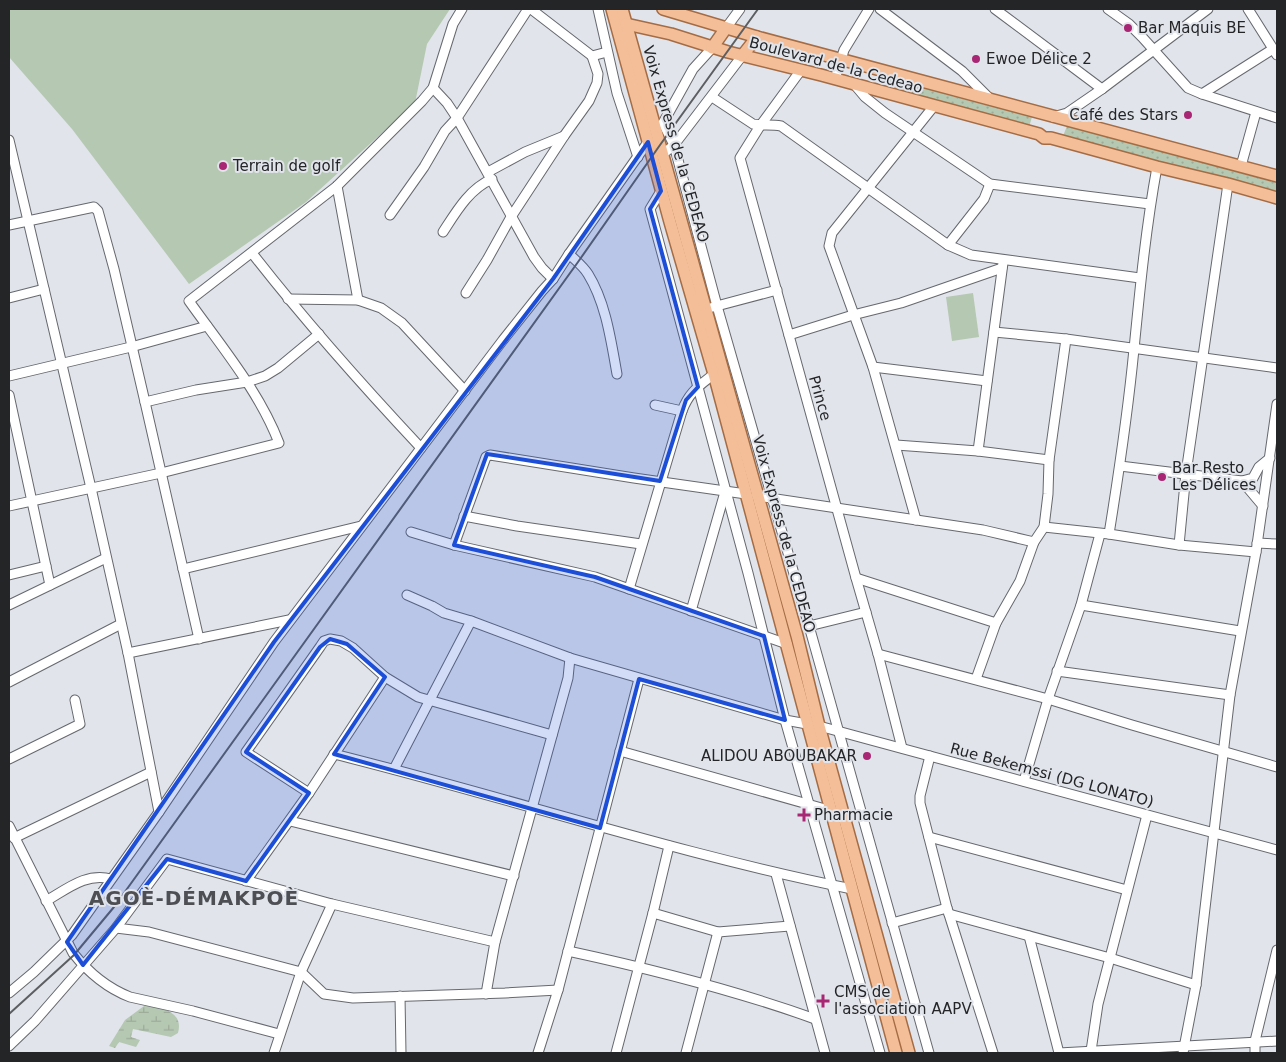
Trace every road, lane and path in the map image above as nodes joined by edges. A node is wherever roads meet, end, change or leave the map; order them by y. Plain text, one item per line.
1 (462, 9) edge
2 (530, 9) edge
3 (598, 9) edge
4 (613, 9) edge
5 (622, 9) edge
6 (663, 9) edge
7 (740, 9) edge
8 (869, 9) edge
9 (880, 9) edge
10 (995, 9) edge
11 (1108, 9) edge
12 (1208, 9) edge
13 (1248, 9) edge
14 (626, 24) junction
15 (726, 28) junction
16 (757, 37) junction
17 (712, 48) junction
18 (1153, 49) junction
19 (607, 52) junction
20 (1275, 52) edge
21 (592, 56) junction
22 (742, 56) junction
23 (840, 59) junction
24 (801, 70) junction
25 (884, 70) junction
26 (835, 79) junction
27 (854, 84) junction
28 (433, 88) junction
29 (1102, 89) junction
30 (877, 90) junction
31 (1202, 94) junction
32 (712, 97) junction
33 (991, 100) junction
34 (934, 106) junction
35 (1256, 112) junction
36 (1050, 116) junction
37 (457, 118) junction
38 (1277, 118) edge
39 (760, 126) junction
40 (913, 133) junction
41 (1039, 134) junction
42 (564, 136) junction
43 (1051, 138) junction
44 (9, 140) edge
45 (648, 142) junction
46 (674, 145) junction
47 (663, 154) junction
48 (638, 157) junction
49 (1241, 166) junction
50 (1157, 167) junction
51 (490, 175) junction
52 (1277, 176) edge
53 (990, 184) junction
54 (1228, 184) junction
55 (337, 186) junction
56 (868, 188) junction
57 (661, 191) junction
58 (1277, 198) edge
59 (1150, 204) junction
60 (390, 215) dead end
61 (511, 217) junction
62 (28, 222) junction
63 (9, 225) edge
64 (443, 232) dead end
65 (948, 245) junction
66 (252, 253) junction
67 (569, 254) junction
68 (1004, 258) junction
69 (1002, 268) junction
70 (1140, 278) junction
71 (554, 279) junction
72 (44, 288) junction
73 (777, 290) junction
74 (466, 293) dead end
75 (9, 298) edge
76 (288, 299) junction
77 (358, 300) junction
78 (711, 308) junction
79 (853, 315) junction
80 (207, 326) junction
81 (994, 332) junction
82 (318, 334) junction
83 (789, 335) junction
84 (1066, 339) junction
85 (131, 347) junction
86 (1134, 349) junction
87 (1203, 357) junction
88 (63, 362) junction
89 (873, 367) junction
90 (1277, 368) edge
91 (617, 374) dead end
92 (714, 374) junction
93 (9, 376) edge
94 (987, 381) junction
95 (247, 382) junction
96 (698, 387) junction
97 (465, 391) junction
98 (9, 395) edge
99 (145, 402) junction
100 (1277, 404) edge
101 (655, 405) dead end
102 (682, 411) junction
103 (896, 445) junction
104 (421, 448) junction
105 (978, 451) junction
106 (1270, 458) junction
107 (1049, 460) junction
108 (1120, 466) junction
109 (161, 473) junction
110 (1186, 473) junction
111 (660, 481) junction
112 (1242, 481) junction
113 (91, 488) junction
114 (725, 492) junction
115 (751, 495) junction
116 (772, 498) junction
117 (32, 501) junction
118 (9, 506) edge
119 (1263, 506) junction
120 (836, 508) junction
121 (464, 516) junction
122 (916, 520) junction
123 (360, 526) junction
124 (1044, 527) junction
125 (411, 532) dead end
126 (1104, 534) junction
127 (1034, 542) junction
128 (641, 544) junction
129 (1277, 544) edge
130 (454, 545) junction
131 (1178, 545) junction
132 (1257, 547) junction
133 (106, 558) junction
134 (46, 566) junction
135 (183, 569) junction
136 (9, 574) edge
137 (856, 578) junction
138 (50, 584) junction
139 (629, 589) junction
140 (407, 596) dead end
141 (9, 605) edge
142 (1080, 605) junction
143 (691, 611) junction
144 (866, 612) junction
145 (289, 620) junction
146 (471, 621) junction
147 (996, 622) junction
148 (121, 624) junction
149 (810, 626) junction
150 (1240, 631) junction
151 (764, 636) junction
152 (199, 639) junction
153 (787, 644) junction
154 (128, 653) junction
155 (878, 654) junction
156 (570, 658) junction
157 (1057, 671) junction
158 (385, 677) junction
159 (976, 679) junction
160 (639, 680) junction
161 (9, 682) edge
162 (1230, 695) junction
163 (1048, 699) junction
164 (75, 700) dead end
165 (430, 702) junction
166 (785, 720) junction
167 (807, 724) junction
168 (819, 726) junction
169 (838, 730) junction
170 (552, 735) junction
171 (902, 748) junction
172 (620, 751) junction
173 (1224, 752) junction
174 (334, 754) junction
175 (930, 756) junction
176 (9, 759) edge
177 (1277, 767) edge
178 (394, 769) junction
179 (151, 772) junction
180 (1024, 781) junction
181 (310, 793) junction
182 (810, 805) junction
183 (532, 808) junction
184 (832, 811) junction
185 (159, 812) junction
186 (1147, 815) junction
187 (290, 821) junction
188 (9, 826) edge
189 (600, 828) junction
190 (1214, 833) junction
191 (14, 838) junction
192 (929, 838) junction
193 (669, 846) junction
194 (1277, 850) edge
195 (776, 874) junction
196 (514, 876) junction
197 (111, 879) junction
198 (246, 881) junction
199 (833, 886) junction
200 (852, 889) junction
201 (1127, 890) junction
202 (46, 900) junction
203 (332, 904) junction
204 (948, 911) junction
205 (653, 912) junction
206 (892, 923) junction
207 (790, 926) junction
208 (116, 928) junction
209 (718, 932) junction
210 (1029, 936) junction
211 (67, 942) junction
212 (495, 942) junction
213 (1277, 950) edge
214 (568, 951) junction
215 (1110, 958) junction
216 (83, 965) junction
217 (639, 967) junction
218 (301, 972) junction
219 (704, 985) junction
220 (1196, 985) junction
221 (10, 990) edge
222 (558, 990) junction
223 (486, 994) junction
224 (400, 996) junction
225 (815, 1019) junction
226 (280, 1034) junction
227 (1255, 1041) junction
228 (1277, 1041) edge
229 (9, 1046) edge
230 (1183, 1049) edge
231 (1091, 1051) junction
232 (274, 1053) edge
233 (401, 1053) edge
234 (538, 1053) edge
235 (616, 1053) edge
236 (686, 1053) edge
237 (825, 1053) edge
238 (880, 1053) edge
239 (896, 1053) edge
240 (909, 1053) edge
241 (929, 1053) edge
242 (993, 1053) edge
243 (1059, 1053) edge
244 (1255, 1053) edge

1 - 28 street
2 - 21 street
2 - 37 street
3 - 19 street
4 - 14 main road
4 - 45 main road
5 - 14 main road, Voix Express de la CEDEAO
6 - 15 main road, Boulevard de la Cedeao
7 - 15 street
8 - 23 street
9 - 33 street
10 - 29 street
11 - 18 street
12 - 18 street
13 - 20 street
14 - 17 main road, Boulevard de la Cedeao
14 - 47 main road, Voix Express de la CEDEAO
15 - 16 main road, Boulevard de la Cedeao
15 - 17 main road
16 - 22 main road
16 - 23 main road, Boulevard de la Cedeao
17 - 22 main road, Boulevard de la Cedeao
17 - 46 street
18 - 29 street
18 - 31 street
19 - 21 street
19 - 48 street
20 - 31 street
21 - 42 street
22 - 24 main road, Boulevard de la Cedeao
22 - 32 street
23 - 25 main road, Boulevard de la Cedeao
23 - 26 street
24 - 26 main road, Boulevard de la Cedeao
24 - 39 street, Prince
25 - 30 main road
25 - 33 main road, Boulevard de la Cedeao
26 - 27 main road, Boulevard de la Cedeao
27 - 30 main road, Boulevard de la Cedeao
27 - 40 street
28 - 37 street
28 - 55 street
29 - 36 street
30 - 34 main road, Boulevard de la Cedeao
31 - 35 street
32 - 39 street
32 - 46 street
33 - 36 main road, Boulevard de la Cedeao
34 - 40 street
34 - 41 main road, Boulevard de la Cedeao
35 - 38 street
35 - 49 street
36 - 41 main road
36 - 43 main road
36 - 49 main road, Boulevard de la Cedeao
37 - 51 street
37 - 60 street
39 - 56 street
39 - 73 street, Prince
40 - 53 street
40 - 56 street
41 - 43 main road, Boulevard de la Cedeao
42 - 51 street
42 - 61 street
43 - 50 main road, Boulevard de la Cedeao
44 - 62 street
45 - 48 street
45 - 57 main road
46 - 47 street
46 - 78 street
47 - 78 main road, Voix Express de la CEDEAO
48 - 67 street
49 - 52 main road, Boulevard de la Cedeao
50 - 54 main road, Boulevard de la Cedeao
50 - 59 street
51 - 61 street
51 - 64 street
53 - 59 street
53 - 65 street
54 - 58 main road, Boulevard de la Cedeao
54 - 87 street
55 - 66 street
55 - 77 street
56 - 65 street
56 - 79 street
57 - 92 main road
57 - 96 street
59 - 70 street
61 - 71 street
61 - 74 street
62 - 63 street
62 - 72 street
62 - 85 street
65 - 68 street
66 - 76 street
66 - 80 street
67 - 71 street
67 - 91 street
68 - 69 street
68 - 70 street
69 - 79 street
69 - 81 street
70 - 86 street
71 - 97 street
72 - 75 street
72 - 88 street
73 - 78 street
73 - 83 street, Prince
76 - 77 street
76 - 82 street
77 - 97 street
78 - 115 main road, Voix Express de la CEDEAO
78 - 116 street
79 - 83 street
79 - 89 street
80 - 85 street
80 - 95 street
81 - 84 street
81 - 94 street
82 - 95 street
82 - 104 street
83 - 120 street, Prince
84 - 86 street
84 - 107 street
85 - 88 street
85 - 99 street
86 - 87 street
86 - 108 street
87 - 90 street
87 - 110 street
88 - 93 street
88 - 113 street
89 - 94 street
89 - 103 street
92 - 96 street
92 - 115 main road
94 - 105 street
95 - 99 street
95 - 109 street
96 - 102 street
96 - 114 street
97 - 104 street
98 - 117 street
99 - 109 street
100 - 106 street
101 - 102 street
102 - 111 street
103 - 105 street
103 - 122 street
104 - 123 street
105 - 107 street
106 - 112 street
106 - 119 street
107 - 124 street
108 - 110 street
108 - 126 street
109 - 113 street
109 - 135 street
110 - 112 street
110 - 131 street
111 - 114 street
111 - 121 street
111 - 128 street
112 - 119 street
113 - 117 street
113 - 133 street
114 - 115 street
114 - 143 street
114 - 151 street
115 - 116 street
115 - 153 main road
115 - 168 main road, Voix Express de la CEDEAO
116 - 120 street
116 - 149 street
117 - 118 street
117 - 134 street
119 - 132 street
120 - 122 street
120 - 137 street, Prince
121 - 128 street
121 - 130 street
122 - 127 street
123 - 135 street
123 - 145 street
124 - 126 street
124 - 127 street
125 - 130 street
126 - 131 street
126 - 142 street
127 - 147 street
128 - 139 street
129 - 132 street
130 - 139 street
131 - 132 street
132 - 150 street
133 - 138 street
133 - 148 street
134 - 136 street
134 - 138 street
135 - 152 street
137 - 144 street, Prince
137 - 147 street
138 - 141 street
139 - 143 street
140 - 146 street
142 - 150 street
142 - 157 street
143 - 151 street
144 - 149 street
144 - 155 street, Prince
145 - 152 street
145 - 185 street
146 - 156 street
146 - 165 street
147 - 159 street
148 - 154 street
148 - 161 street
149 - 169 street
150 - 162 street
151 - 153 street
151 - 166 street
152 - 154 street
153 - 167 main road
154 - 179 street
155 - 159 street
155 - 171 street, Prince
156 - 160 street
156 - 170 street
157 - 162 street
157 - 163 street
158 - 165 street
158 - 174 street
158 - 181 street
159 - 163 street
160 - 166 street
160 - 172 street
162 - 173 street
163 - 173 street
163 - 180 street
164 - 176 street
165 - 170 street
165 - 178 street
166 - 167 street
166 - 182 street
167 - 184 main road
168 - 169 street, Rue Bekemssi (DG LONATO)
168 - 240 main road, Voix Express de la CEDEAO
169 - 171 street, Rue Bekemssi (DG LONATO)
169 - 206 street
170 - 183 street
171 - 175 street, Rue Bekemssi (DG LONATO)
172 - 182 street
172 - 189 street
173 - 177 street
173 - 190 street
174 - 178 street
174 - 181 street
175 - 180 street, Rue Bekemssi (DG LONATO)
175 - 192 street
178 - 183 street
179 - 185 street
179 - 191 street
180 - 186 street, Rue Bekemssi (DG LONATO)
181 - 187 street
182 - 184 street
182 - 199 street
183 - 189 street
183 - 196 street
184 - 200 main road
185 - 197 street
186 - 190 street, Rue Bekemssi (DG LONATO)
186 - 201 street
187 - 196 street
187 - 198 street
188 - 191 street
189 - 193 street
189 - 214 street
190 - 194 street, Rue Bekemssi (DG LONATO)
190 - 220 street
191 - 202 street
192 - 201 street
192 - 204 street
193 - 195 street
193 - 205 street
195 - 199 street
195 - 207 street
196 - 212 street
197 - 202 street
197 - 211 street
198 - 203 street
198 - 208 street
199 - 200 street
199 - 238 street
200 - 239 main road
201 - 215 street
202 - 211 street
203 - 212 street
203 - 218 street
204 - 206 street
204 - 210 street
204 - 242 street
205 - 209 street
205 - 217 street
206 - 241 street
207 - 209 street
207 - 225 street
208 - 216 street
208 - 218 street
209 - 219 street
210 - 215 street
210 - 243 street
211 - 216 street
211 - 221 street
212 - 223 street
213 - 227 street
214 - 217 street
214 - 222 street
215 - 220 street
215 - 231 street
216 - 226 street
216 - 229 street
217 - 219 street
217 - 235 street
218 - 224 street
218 - 226 street
219 - 225 street
219 - 236 street
220 - 230 street
222 - 223 street
222 - 234 street
223 - 224 street
224 - 233 street
225 - 237 street
226 - 232 street
227 - 228 street
227 - 230 street
227 - 244 street
230 - 231 street
231 - 243 street

